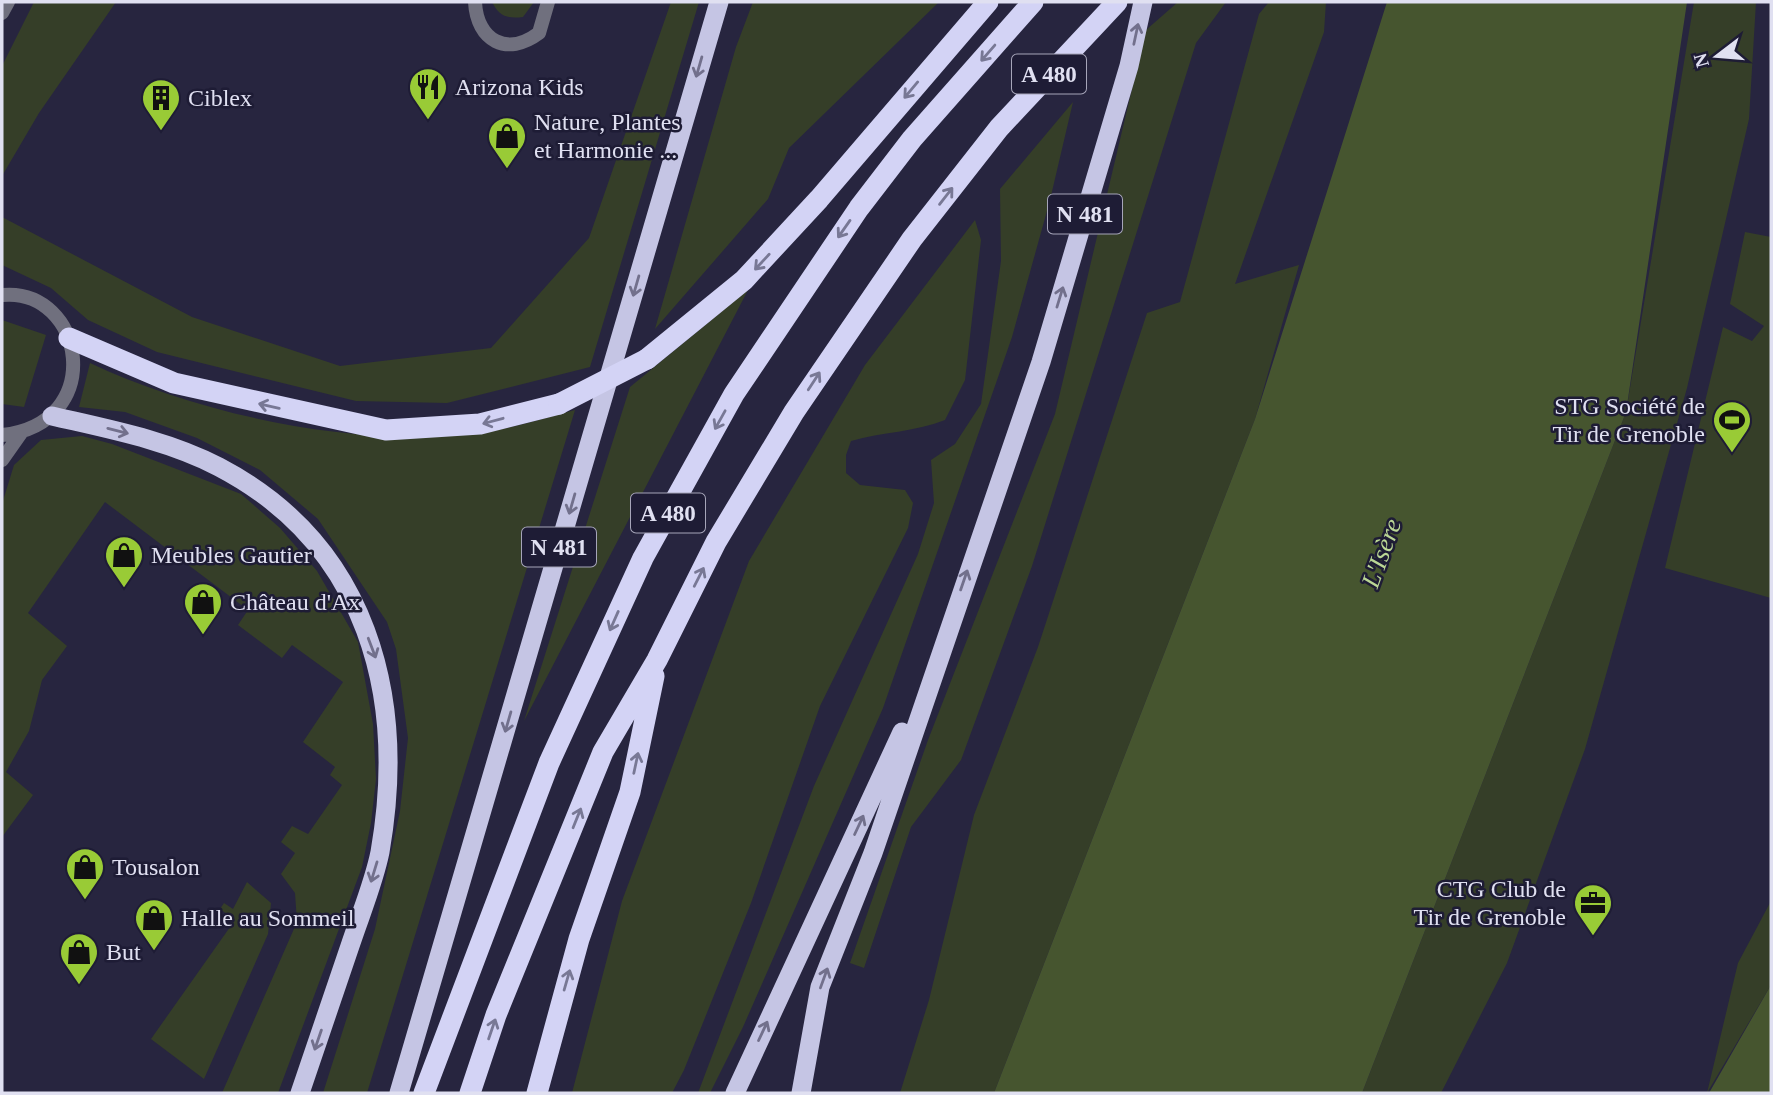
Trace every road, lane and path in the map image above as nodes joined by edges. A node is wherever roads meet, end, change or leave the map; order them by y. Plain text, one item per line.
1 (8, 2) edge
2 (548, 2) edge
3 (719, 2) edge
4 (988, 2) edge
5 (1033, 2) edge
6 (1117, 2) edge
7 (1143, 2) edge
8 (473, 5) edge
9 (2, 13) edge
10 (4, 293) edge
11 (69, 338) junction
12 (52, 416) junction
13 (21, 433) junction
14 (2, 435) edge
15 (2, 460) edge
16 (942, 645) junction
17 (657, 660) junction
18 (300, 1093) edge
19 (399, 1093) edge
20 (424, 1093) edge
21 (470, 1093) edge
22 (537, 1093) edge
23 (735, 1093) edge
24 (801, 1093) edge

1 - 9 street
2 - 8 street
3 -> 19 highway, N 481
4 -> 11 highway, bridge
5 -> 20 highway, A 480
17 -> 6 highway, A 480
16 -> 7 highway, N 481
10 - 11 street
11 - 12 street
12 - 13 street
12 -> 18 highway
13 - 14 street
13 - 15 street
23 -> 16 highway, N 481
24 -> 16 highway
21 -> 17 highway, A 480
22 -> 17 highway

